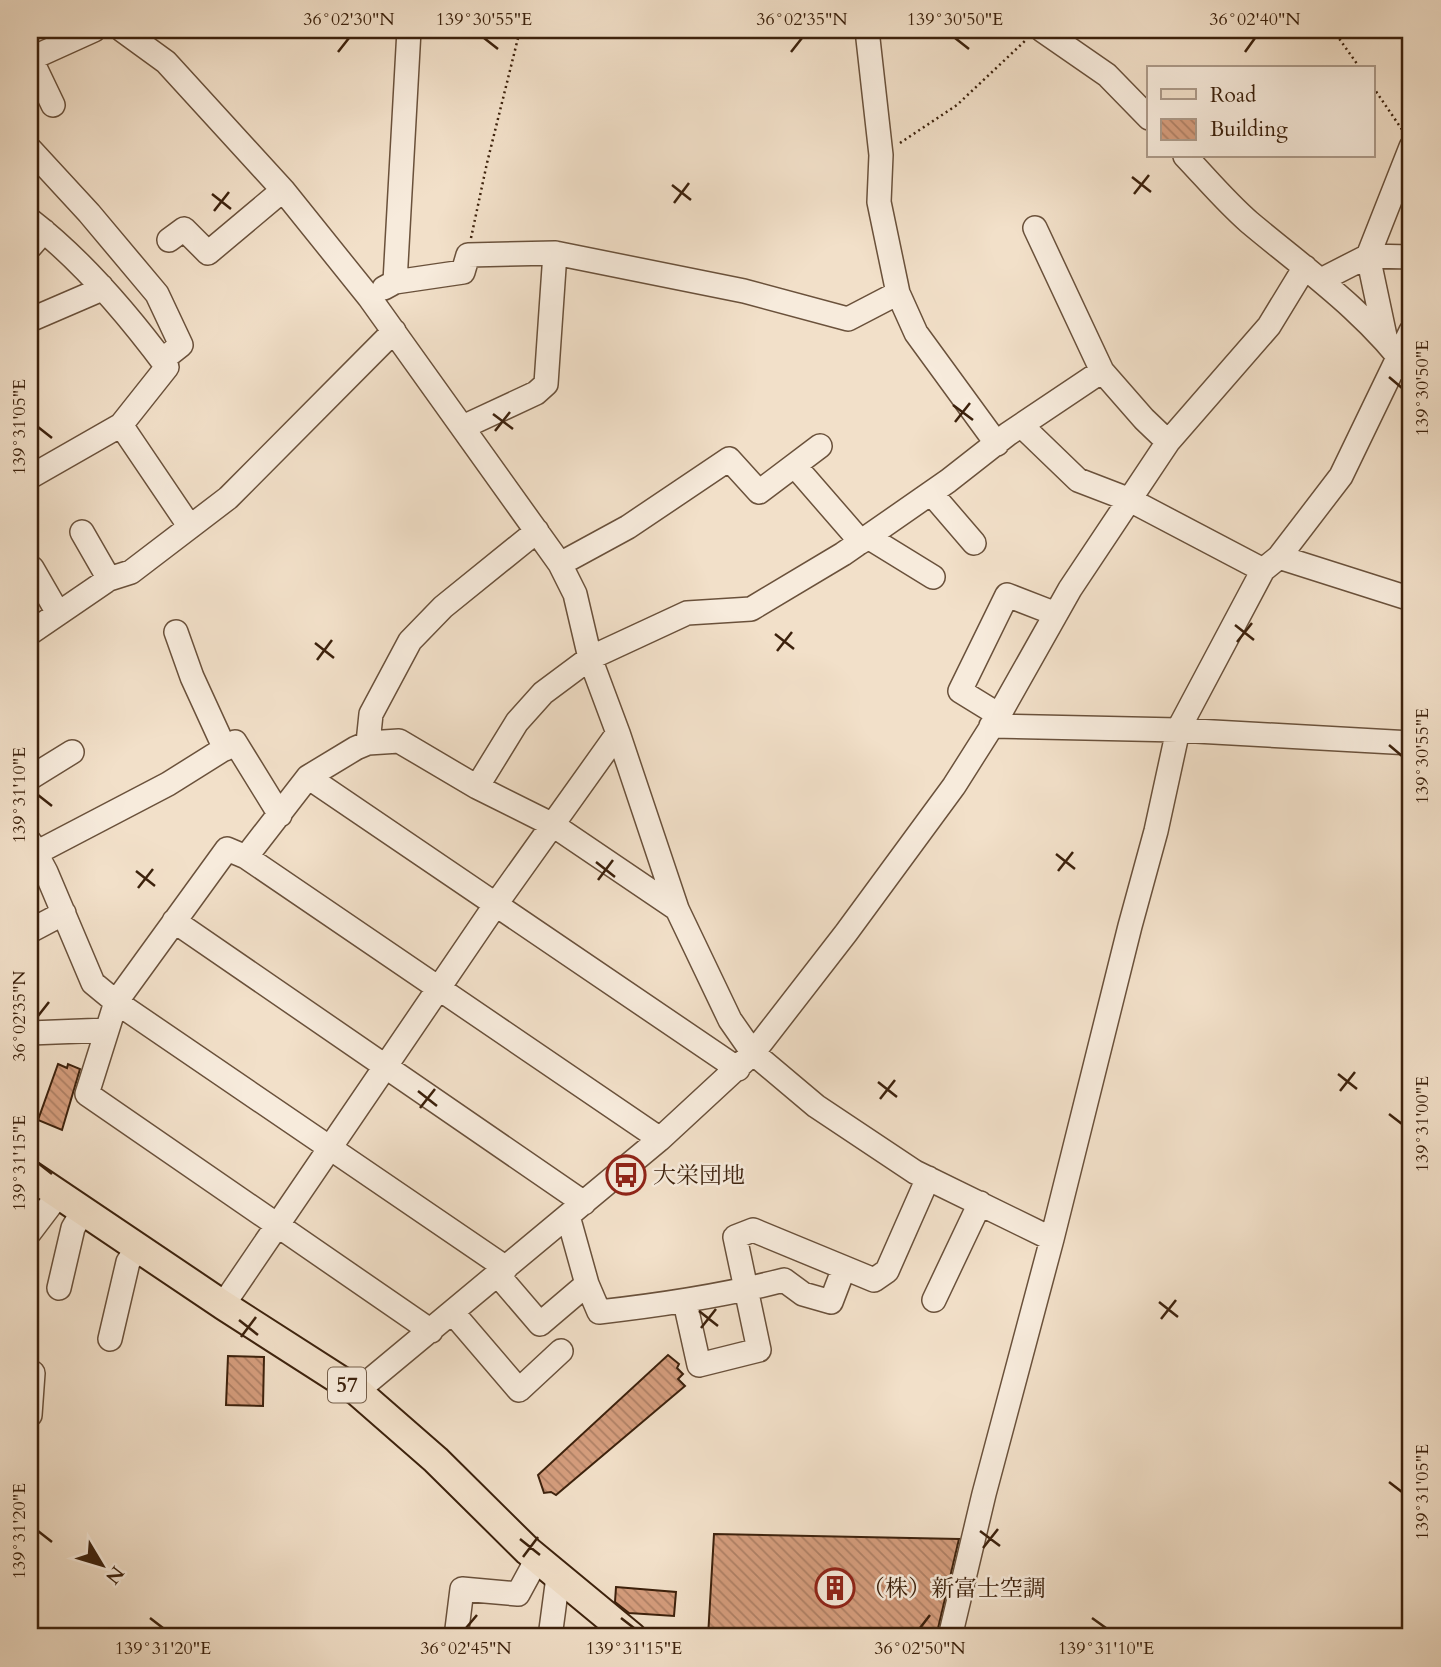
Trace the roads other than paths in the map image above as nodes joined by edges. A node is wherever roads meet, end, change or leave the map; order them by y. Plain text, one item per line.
1 (94, 30) edge
2 (122, 30) edge
3 (409, 30) edge
4 (867, 30) edge
5 (1035, 34) edge
6 (31, 59) edge
7 (53, 105) dead end
8 (1147, 116) edge
9 (1407, 139) edge
10 (30, 149) edge
11 (1187, 158) edge
12 (283, 190) junction
13 (1035, 228) dead end
14 (35, 233) edge
15 (169, 240) dead end
16 (555, 253) junction
17 (1368, 256) junction
18 (1411, 257) edge
19 (1313, 273) junction
20 (395, 282) junction
21 (101, 286) junction
22 (898, 293) junction
23 (369, 297) junction
24 (30, 320) edge
25 (394, 331) junction
26 (1411, 331) edge
27 (1399, 356) edge
28 (162, 360) junction
29 (1102, 371) junction
30 (121, 425) junction
31 (1022, 426) junction
32 (463, 427) junction
33 (1168, 443) junction
34 (996, 444) junction
35 (820, 446) dead end
36 (795, 466) junction
37 (32, 469) edge
38 (931, 493) junction
39 (1130, 500) junction
40 (190, 527) junction
41 (537, 531) junction
42 (82, 532) dead end
43 (864, 539) junction
44 (974, 543) dead end
45 (1271, 563) junction
46 (560, 564) junction
47 (32, 568) dead end
48 (933, 577) dead end
49 (109, 579) junction
50 (1411, 599) edge
51 (58, 613) junction
52 (1056, 614) junction
53 (176, 632) dead end
54 (30, 633) edge
55 (590, 658) junction
56 (995, 721) junction
57 (1178, 730) junction
58 (618, 733) junction
59 (368, 743) junction
60 (1411, 743) edge
61 (225, 749) junction
62 (72, 752) dead end
63 (30, 778) edge
64 (308, 778) junction
65 (477, 787) junction
66 (279, 815) junction
67 (553, 825) junction
68 (33, 847) edge
69 (246, 857) junction
70 (496, 904) junction
71 (677, 909) junction
72 (64, 914) junction
73 (174, 921) junction
74 (30, 931) edge
75 (439, 988) junction
76 (116, 1002) junction
77 (107, 1030) junction
78 (30, 1033) edge
79 (746, 1061) junction
80 (386, 1066) junction
81 (660, 1139) junction
82 (331, 1147) junction
83 (30, 1175) edge
84 (928, 1178) junction
85 (58, 1195) junction
86 (980, 1203) junction
87 (576, 1209) junction
88 (83, 1211) junction
89 (278, 1226) junction
90 (30, 1232) edge
91 (1052, 1238) junction
92 (138, 1248) junction
93 (844, 1268) junction
94 (502, 1271) junction
95 (587, 1284) junction
96 (59, 1288) dead end
97 (745, 1290) junction
98 (934, 1300) dead end
99 (685, 1301) junction
100 (223, 1305) junction
101 (453, 1313) junction
102 (431, 1331) junction
103 (110, 1339) dead end
104 (561, 1351) dead end
105 (33, 1373) dead end
106 (357, 1391) junction
107 (30, 1415) edge
108 (537, 1559) junction
109 (558, 1577) junction
110 (456, 1637) edge
111 (550, 1637) edge
112 (632, 1637) edge
113 (950, 1637) edge

1 - 6 street
2 - 12 street
3 - 20 street
4 - 22 street
5 - 8 street
6 - 7 street
9 - 17 street
10 - 28 street
11 - 19 street
12 - 15 street
12 - 23 street
13 - 29 street
14 - 21 street
16 - 20 street
16 - 22 street
16 - 32 street
17 - 18 street
17 - 19 street
17 - 27 street
19 - 27 street
19 - 33 street
20 - 23 street
21 - 24 street
21 - 28 street
22 - 34 street
23 - 25 street
25 - 32 street
25 - 40 street
26 - 27 street
27 - 45 street
28 - 30 street
29 - 31 street
29 - 33 street
30 - 37 street
30 - 40 street
31 - 34 street
31 - 39 street
32 - 41 street
33 - 39 street
34 - 38 street
35 - 36 street
36 - 43 street
36 - 46 street
38 - 43 street
38 - 44 street
39 - 45 street
39 - 52 street
40 - 49 street
41 - 46 street
41 - 59 street
42 - 49 street
43 - 48 street
43 - 55 street
45 - 50 street
45 - 57 street
46 - 55 street
47 - 51 street
49 - 51 street
51 - 54 street
52 - 56 street
52 - 56 street
53 - 61 street
55 - 58 street
55 - 65 street
56 - 57 street
56 - 79 street
57 - 60 street
57 - 91 street
58 - 67 street
58 - 71 street
59 - 64 street
59 - 65 street
61 - 66 street
61 - 68 street
62 - 63 street
64 - 66 street
64 - 70 street
65 - 67 street
66 - 69 street
67 - 70 street
67 - 71 street
68 - 72 street
69 - 73 street
69 - 75 street
70 - 75 street
70 - 79 street
71 - 79 street
72 - 74 street
72 - 76 street
73 - 76 street
73 - 80 street
75 - 80 street
75 - 81 street
76 - 77 street
76 - 82 street
77 - 78 street
77 - 89 street
79 - 81 street
79 - 84 street
80 - 82 street
80 - 87 street
81 - 87 street
82 - 89 street
82 - 94 street
83 - 85 main road, 57
84 - 86 street
84 - 93 street
85 - 88 main road, 57
85 - 90 street
86 - 91 street
86 - 98 street
87 - 94 street
87 - 95 street
88 - 92 main road, 57
88 - 96 street
89 - 100 street
89 - 102 street
91 - 113 street
92 - 100 main road, 57
92 - 103 street
93 - 97 street
93 - 97 street
94 - 95 street
94 - 101 street
95 - 99 street
97 - 99 street
97 - 99 street
100 - 106 main road, 57
101 - 102 street
101 - 104 street
102 - 106 street
105 - 107 street
106 - 108 main road, 57
108 - 109 main road, 57
108 - 110 street
109 - 111 street
109 - 112 main road, 57

